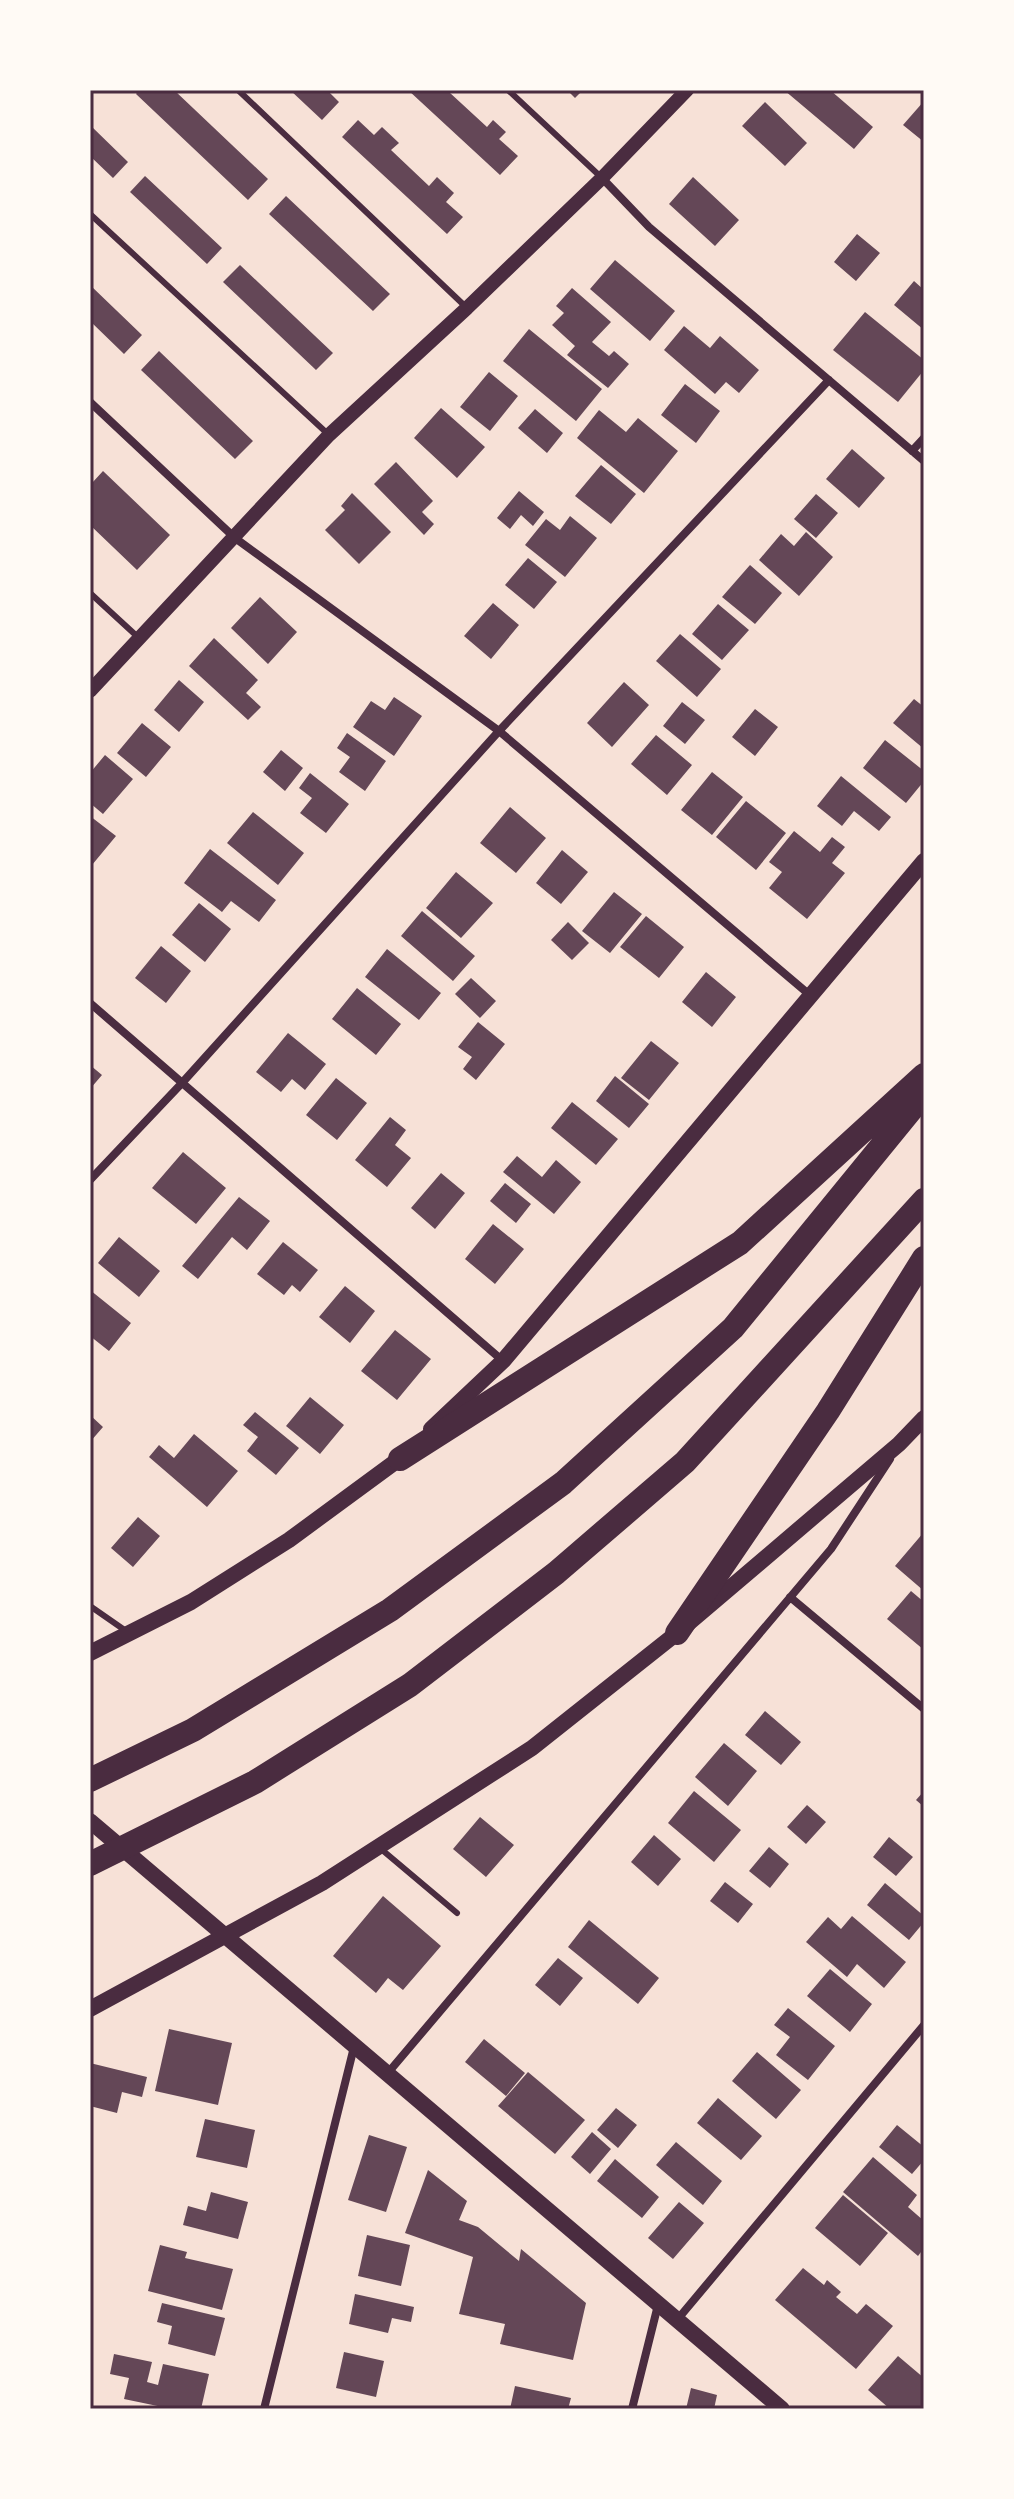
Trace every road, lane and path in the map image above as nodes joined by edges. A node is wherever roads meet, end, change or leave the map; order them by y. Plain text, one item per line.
1 (238, 90) edge
2 (508, 90) edge
3 (687, 90) edge
4 (602, 178) junction
5 (90, 214) edge
6 (467, 308) junction
7 (829, 380) junction
8 (90, 402) edge
9 (329, 435) junction
10 (924, 438) edge
11 (912, 451) junction
12 (924, 461) edge
13 (235, 538) junction
14 (90, 593) edge
15 (140, 639) junction
16 (90, 691) edge
17 (499, 731) junction
18 (924, 861) edge
19 (812, 996) junction
20 (90, 1003) edge
21 (924, 1075) edge
22 (182, 1083) junction
23 (924, 1094) edge
24 (90, 1180) edge
25 (924, 1200) edge
26 (924, 1258) edge
27 (503, 1361) junction
28 (924, 1418) edge
29 (899, 1444) junction
30 (400, 1459) junction
31 (790, 1597) junction
32 (90, 1606) edge
33 (129, 1633) junction
34 (677, 1633) junction
35 (90, 1653) edge
36 (924, 1709) edge
37 (90, 1780) edge
38 (90, 1821) edge
39 (378, 1847) junction
40 (90, 1864) edge
41 (457, 1913) dead end
42 (225, 1937) junction
43 (90, 2009) edge
44 (924, 2025) edge
45 (354, 2047) junction
46 (387, 2074) junction
47 (658, 2304) junction
48 (677, 2320) junction
49 (264, 2409) edge
50 (632, 2409) edge
51 (782, 2409) edge

1 - 6 lane
2 - 4 lane
3 - 4 street
4 - 6 street
4 - 7 street
5 - 9 lane
6 - 9 street
7 - 11 street
7 - 17 street
8 - 13 street
9 - 13 street
10 - 11 street
11 - 12 street
13 - 15 street
13 - 17 street
14 - 15 lane
15 - 16 street
17 - 19 street
17 - 22 street
18 - 19 main road
19 - 27 main road
20 - 22 street
21 - 30 highway
22 - 24 street
22 - 27 street
23 - 37 highway
25 - 40 highway
26 - 34 highway
27 - 30 main road
28 - 29 main road
29 - 31 street
29 - 34 main road
30 - 33 main road
31 - 36 street
31 - 46 street
32 - 33 lane
33 - 35 main road
34 - 39 main road
38 - 42 main road
39 - 41 lane
39 - 42 main road
42 - 43 main road
42 - 45 main road
44 - 48 street
45 - 46 main road
45 - 49 street
46 - 47 main road
47 - 48 main road
47 - 50 street
48 - 51 main road

